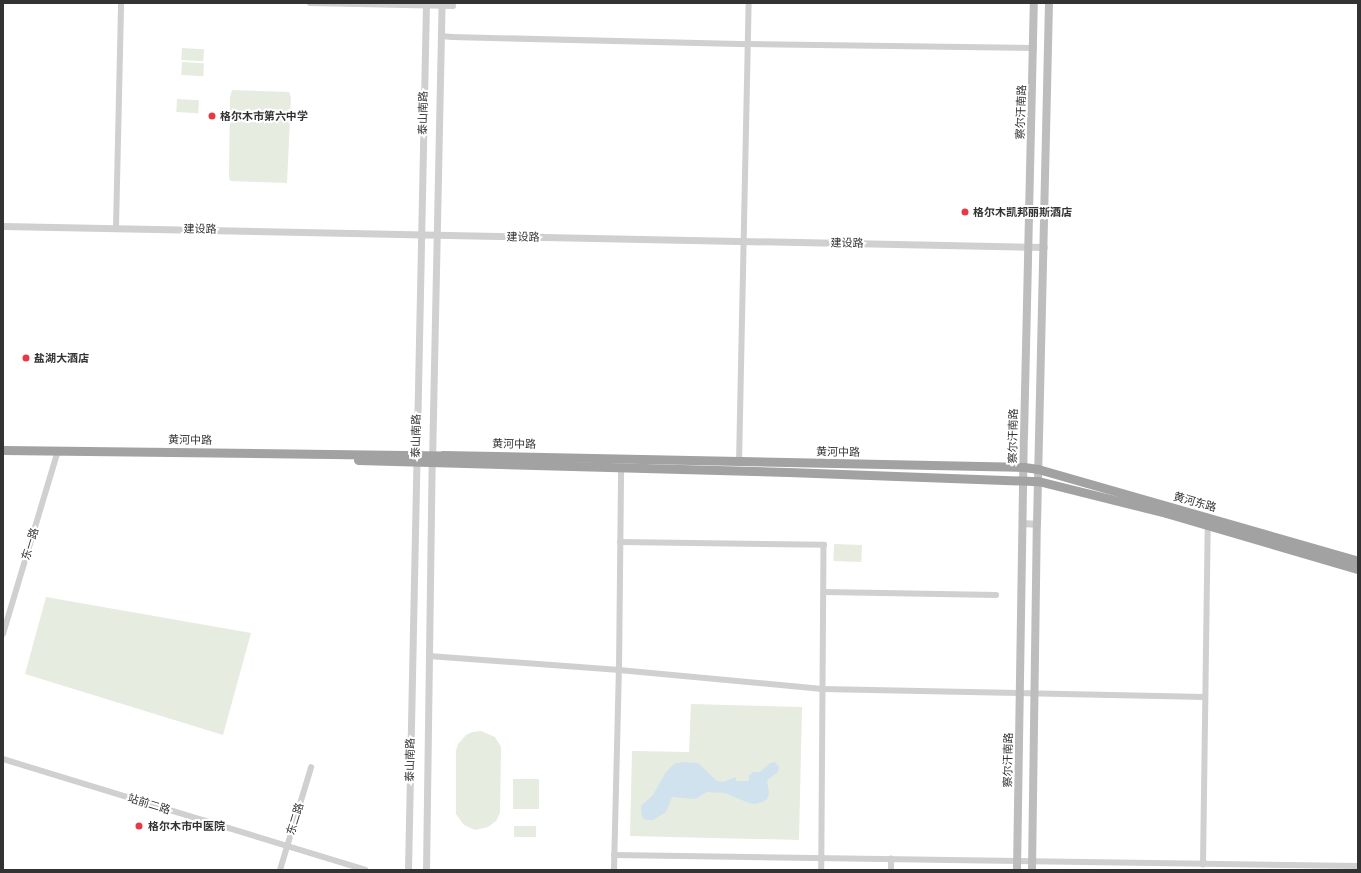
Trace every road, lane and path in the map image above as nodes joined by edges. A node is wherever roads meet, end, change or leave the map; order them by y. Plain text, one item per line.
1 (121, 3) edge
2 (310, 3) edge
3 (749, 3) edge
4 (1034, 3) edge
5 (1049, 3) edge
6 (426, 4) edge
7 (442, 4) edge
8 (453, 6) dead end
9 (442, 36) junction
10 (749, 44) junction
11 (1034, 48) junction
12 (3, 226) edge
13 (116, 228) junction
14 (420, 233) junction
15 (438, 234) junction
16 (744, 241) junction
17 (1028, 247) junction
18 (1044, 247) junction
19 (3, 450) edge
20 (3, 453) edge
21 (58, 454) junction
22 (416, 458) junction
23 (432, 459) junction
24 (739, 461) junction
25 (1024, 467) junction
26 (621, 468) junction
27 (1038, 469) junction
28 (739, 472) junction
29 (1024, 481) junction
30 (1038, 481) junction
31 (1023, 523) junction
32 (1037, 524) junction
33 (1208, 525) junction
34 (620, 542) junction
35 (1358, 562) edge
36 (1358, 569) edge
37 (824, 592) junction
38 (996, 595) dead end
39 (3, 634) edge
40 (429, 656) junction
41 (619, 670) junction
42 (822, 689) junction
43 (1020, 693) junction
44 (1035, 693) junction
45 (1205, 697) junction
46 (3, 759) edge
47 (311, 768) dead end
48 (287, 846) junction
49 (614, 855) junction
50 (822, 858) junction
51 (891, 859) junction
52 (1017, 861) junction
53 (1203, 865) junction
54 (1032, 866) edge
55 (1358, 866) edge
56 (280, 870) edge
57 (365, 870) edge
58 (408, 870) edge
59 (426, 870) edge
60 (614, 870) edge
61 (822, 870) edge
62 (891, 870) edge
63 (1017, 870) edge

1 - 13 street
2 - 6 street
3 - 10 street
4 - 11 main road, 察尔汗南路
5 - 18 main road
6 - 7 street
6 - 14 street, 泰山南路
7 - 8 street
7 - 9 street, 泰山南路
9 - 10 street
9 - 15 street, 泰山南路
10 - 11 street
10 - 16 street
11 - 17 main road, 察尔汗南路
12 - 13 street, 建设路
13 - 14 street, 建设路
14 - 15 street, 建设路
14 - 22 street, 泰山南路
15 - 16 street, 建设路
15 - 23 street, 泰山南路
16 - 17 street, 建设路
16 - 24 street
17 - 18 street, 建设路
17 - 25 main road, 察尔汗南路
18 - 27 main road
19 - 22 highway, 黄河中路
20 - 21 highway, 黄河中路
21 - 22 highway, 黄河中路
21 - 39 street, 东一路
22 - 23 highway, 黄河中路
22 - 58 street, 泰山南路
23 - 24 highway, 黄河中路
23 - 26 highway, 黄河中路
23 - 40 street, 泰山南路
24 - 25 highway, 黄河中路
24 - 28 street
25 - 27 highway, 黄河东路
25 - 29 main road, 察尔汗南路
26 - 28 highway, 黄河中路
26 - 34 street
27 - 30 main road
27 - 35 highway, 黄河东路
28 - 29 highway, 黄河中路
29 - 30 highway, 黄河东路
29 - 31 main road, 察尔汗南路
30 - 32 main road
30 - 33 highway, 黄河东路
31 - 32 street
31 - 43 main road, 察尔汗南路
32 - 44 main road
33 - 36 highway, 黄河东路
33 - 45 street
34 - 37 street
34 - 41 street
37 - 38 street
37 - 42 street
40 - 41 street
40 - 59 street, 泰山南路
41 - 42 street
41 - 49 street
42 - 43 street
42 - 50 street
43 - 44 street
43 - 52 main road, 察尔汗南路
44 - 45 street
44 - 54 main road
45 - 53 street
46 - 48 street, 站前二路
47 - 48 street, 东二路
48 - 56 street, 东二路
48 - 57 street, 站前二路
49 - 50 street
49 - 60 street
50 - 51 street
50 - 61 street
51 - 52 street
51 - 62 street
52 - 54 street
52 - 63 main road, 察尔汗南路
53 - 54 street
53 - 55 street

